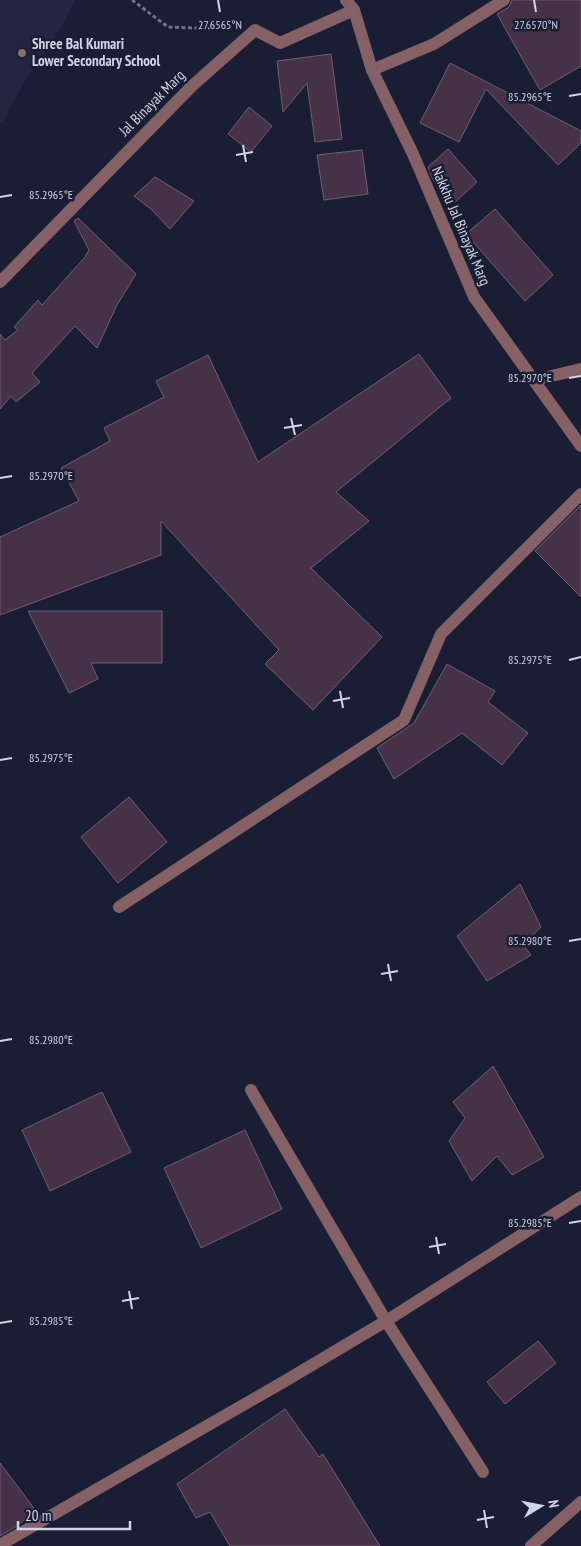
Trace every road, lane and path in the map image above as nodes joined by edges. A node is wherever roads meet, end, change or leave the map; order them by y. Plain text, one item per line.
1 (132, 0) edge
2 (504, 0) edge
3 (350, 5) edge
4 (255, 30) junction
5 (372, 70) junction
6 (0, 282) edge
7 (581, 370) edge
8 (534, 380) junction
9 (581, 446) edge
10 (581, 494) edge
11 (119, 907) dead end
12 (250, 1090) dead end
13 (581, 1197) edge
14 (386, 1321) junction
15 (483, 1472) dead end
16 (581, 1502) edge
17 (0, 1545) edge
18 (531, 1546) edge

1 - 4 path
2 - 5 street
3 - 4 street
3 - 5 street, Nakkhu Jal Binayak Marg
4 - 6 street, Jal Binayak Marg
5 - 8 street, Nakkhu Jal Binayak Marg
7 - 8 street
8 - 9 street, Nakkhu Jal Binayak Marg
10 - 11 street
12 - 14 street
13 - 14 street
14 - 15 street
14 - 17 street
16 - 18 street

